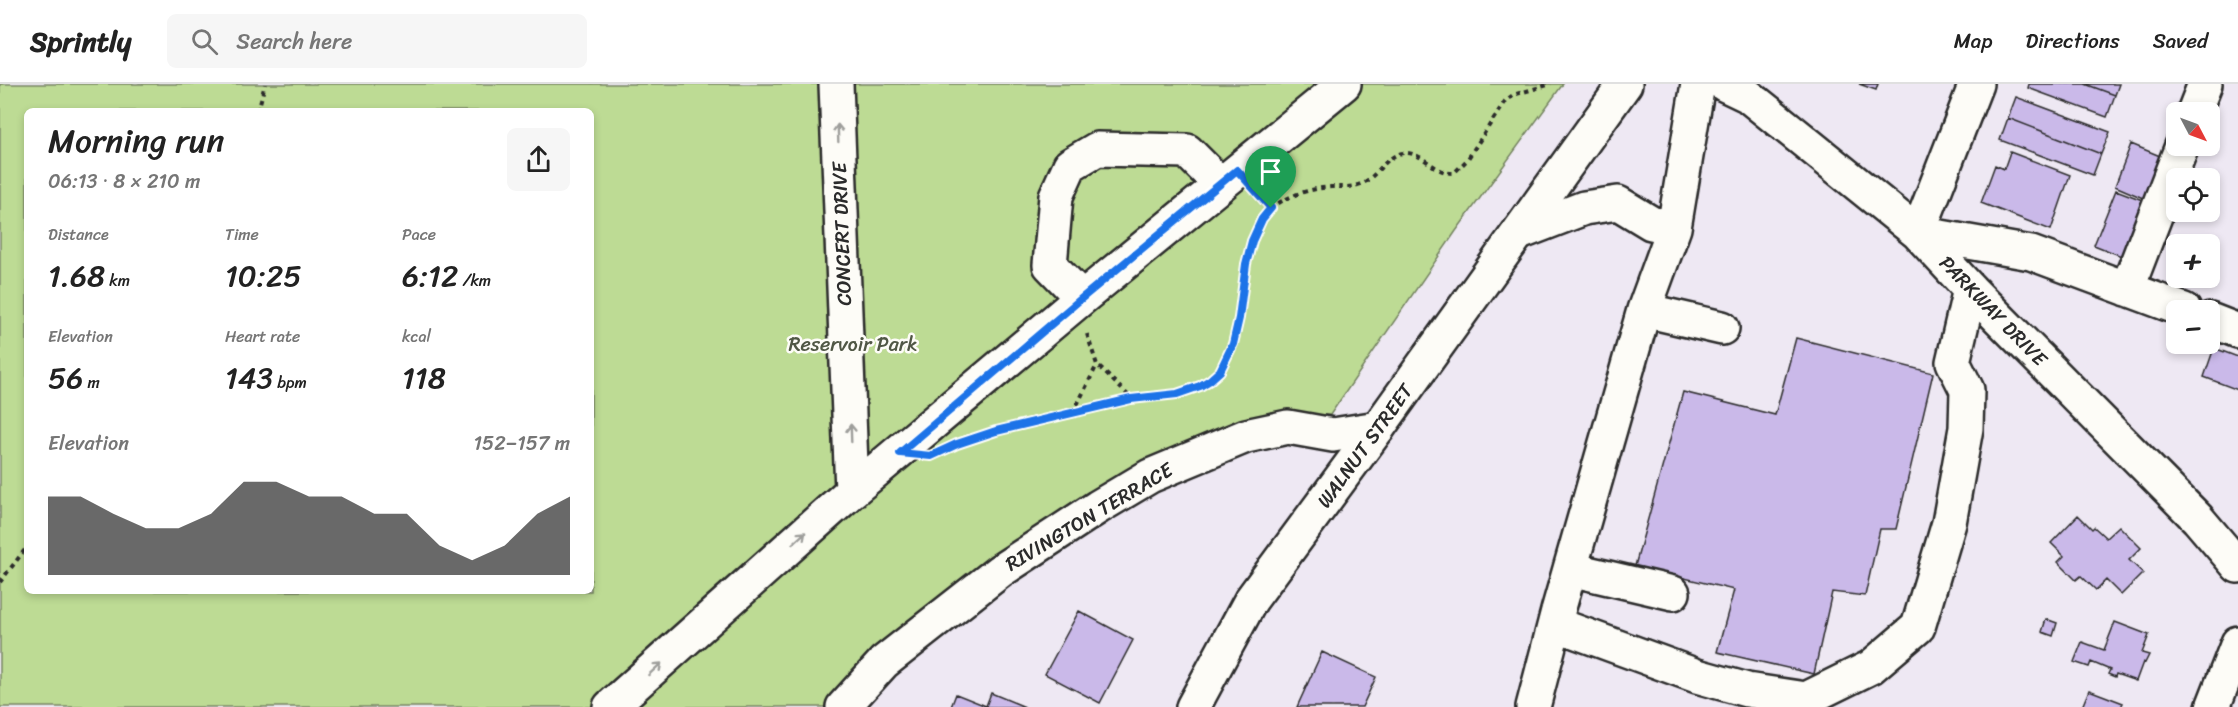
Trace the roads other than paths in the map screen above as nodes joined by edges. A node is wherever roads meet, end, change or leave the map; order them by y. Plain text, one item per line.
1 (836, 84) edge
2 (1344, 84) edge
3 (1625, 84) edge
4 (1698, 84) edge
5 (1724, 84) edge
6 (1976, 84) edge
7 (2205, 84) edge
8 (2198, 102) edge
9 (2178, 156) edge
10 (1229, 177) junction
11 (1674, 228) junction
12 (1519, 233) junction
13 (1918, 233) junction
14 (1970, 289) junction
15 (2127, 289) junction
16 (2166, 303) edge
17 (1075, 304) junction
18 (1644, 310) junction
19 (2220, 324) edge
20 (1722, 328) dead end
21 (2238, 331) edge
22 (1378, 428) junction
23 (852, 491) junction
24 (2238, 566) edge
25 (1570, 569) junction
26 (1673, 593) dead end
27 (1555, 624) junction
28 (2238, 643) edge
29 (610, 707) edge
30 (843, 707) edge
31 (1193, 707) edge
32 (1533, 707) edge
33 (2213, 707) edge

23 -> 1 street, CONCERT DRIVE
2 - 10 street
3 - 12 street, WALNUT STREET
4 - 11 street
5 - 13 street, PARKWAY DRIVE
6 - 13 street
7 - 8 street
9 - 15 street
10 - 17 street
10 - 17 street
11 - 12 street
11 - 18 street
12 - 22 street, WALNUT STREET
13 - 14 street, PARKWAY DRIVE
13 - 15 street
14 - 24 street, PARKWAY DRIVE
14 - 27 street
15 - 16 street
17 - 23 street
18 - 20 street
18 - 25 street
19 - 21 street
22 - 30 street, RIVINGTON TERRACE
22 - 31 street, WALNUT STREET
29 -> 23 street
25 - 26 street
25 - 27 street
27 - 32 street
28 - 33 street

